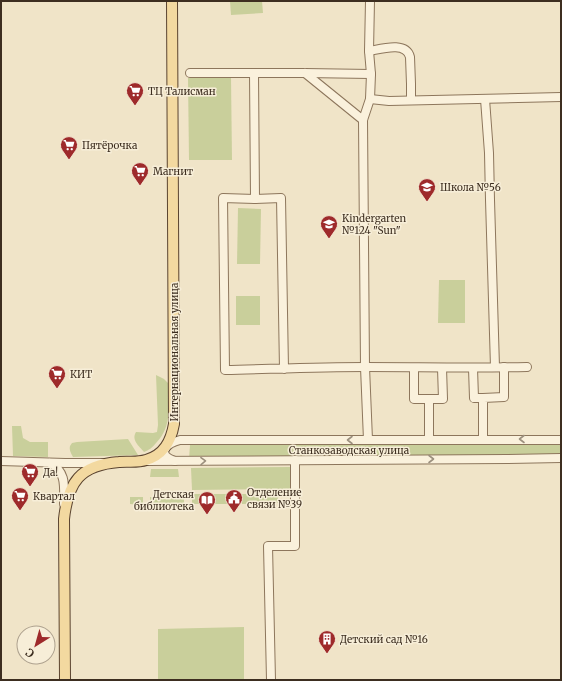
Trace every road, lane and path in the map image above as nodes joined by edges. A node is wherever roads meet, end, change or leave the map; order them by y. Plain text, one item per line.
1 (172, 1) edge
2 (370, 1) edge
3 (369, 51) junction
4 (305, 72) junction
5 (190, 73) dead end
6 (254, 73) junction
7 (370, 74) junction
8 (561, 97) edge
9 (370, 98) junction
10 (485, 99) junction
11 (411, 100) junction
12 (363, 120) junction
13 (256, 199) junction
14 (365, 367) junction
15 (495, 367) junction
16 (504, 367) junction
17 (527, 367) dead end
18 (414, 368) junction
19 (442, 368) junction
20 (473, 368) junction
21 (284, 369) junction
22 (483, 398) junction
23 (429, 399) junction
24 (174, 424) junction
25 (483, 439) junction
26 (190, 440) junction
27 (368, 440) junction
28 (429, 440) junction
29 (561, 440) edge
30 (166, 446) junction
31 (561, 458) edge
32 (295, 460) junction
33 (1, 461) edge
34 (176, 461) junction
35 (50, 462) junction
36 (136, 462) junction
37 (109, 463) junction
38 (64, 519) junction
39 (65, 680) edge
40 (271, 680) edge

1 - 24 main road, Интернациональная улица
2 - 3 street
3 - 7 street
3 - 11 street
4 - 6 street
4 - 7 street
4 - 12 street
5 - 6 street
6 - 13 street
7 - 9 street
8 - 10 street
9 - 11 street
9 - 12 street
10 - 11 street
10 - 15 street
12 - 14 street
13 - 21 street
13 - 21 street
14 - 18 street
14 - 21 street
14 - 27 street
15 - 16 street
15 - 20 street
16 - 17 street
16 - 22 street
18 - 19 street
18 - 23 street
19 - 20 street
19 - 23 street
20 - 22 street
22 - 25 street
23 - 28 street
24 - 26 street
24 - 30 main road, Интернациональная улица
25 - 28 street, Станкозаводская улица
29 -> 25 street, Станкозаводская улица
27 -> 26 street, Станкозаводская улица
26 - 30 street, Станкозаводская улица
27 - 28 street, Станкозаводская улица
30 - 34 street
30 - 36 main road
32 -> 31 street, Станкозаводская улица
34 -> 32 street, Станкозаводская улица
32 - 40 street
33 - 35 street
34 - 36 street, Станкозаводская улица
35 - 37 street
35 - 38 street
36 - 37 main road
37 - 38 main road
38 - 39 main road

